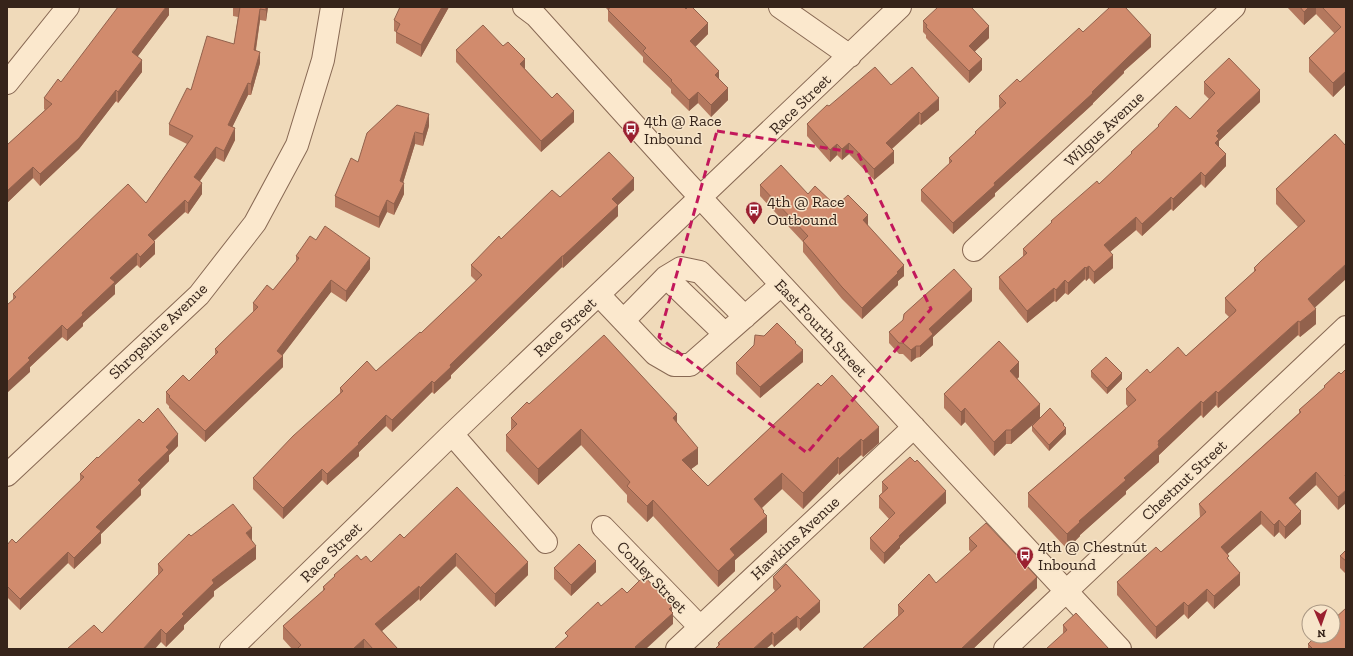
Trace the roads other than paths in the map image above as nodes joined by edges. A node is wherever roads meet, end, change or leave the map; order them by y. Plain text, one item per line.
1 (68, 7) edge
2 (332, 7) edge
3 (524, 7) edge
4 (780, 7) edge
5 (900, 7) edge
6 (1234, 7) edge
7 (850, 56) junction
8 (7, 83) edge
9 (700, 198) junction
10 (974, 250) dead end
11 (666, 277) junction
12 (781, 285) junction
13 (599, 295) junction
14 (745, 317) junction
15 (624, 320) junction
16 (1346, 327) edge
17 (725, 334) junction
18 (914, 427) junction
19 (452, 434) junction
20 (7, 475) edge
21 (603, 527) dead end
22 (546, 542) dead end
23 (1066, 591) junction
24 (700, 628) junction
25 (231, 649) edge
26 (677, 649) edge
27 (1005, 649) edge
28 (1120, 649) edge

1 - 8 street
2 - 20 street, Shropshire Avenue
3 - 9 street, East Fourth Street
4 - 7 street
5 - 7 street, Race Street
6 - 10 street, Wilgus Avenue
7 - 9 street, Race Street
9 - 12 street, East Fourth Street
9 - 13 street, Race Street
11 - 14 street
11 - 15 street
11 - 17 street
12 - 14 street
12 - 18 street, East Fourth Street
13 - 15 street
13 - 19 street, Race Street
14 - 17 street
15 - 17 street
16 - 23 street, Chestnut Street
18 - 23 street, East Fourth Street
18 - 24 street, Hawkins Avenue
19 - 22 street
19 - 25 street, Race Street
21 - 24 street, Conley Street
23 - 27 street, Chestnut Street
23 - 28 street, East Fourth Street
24 - 26 street, Hawkins Avenue

